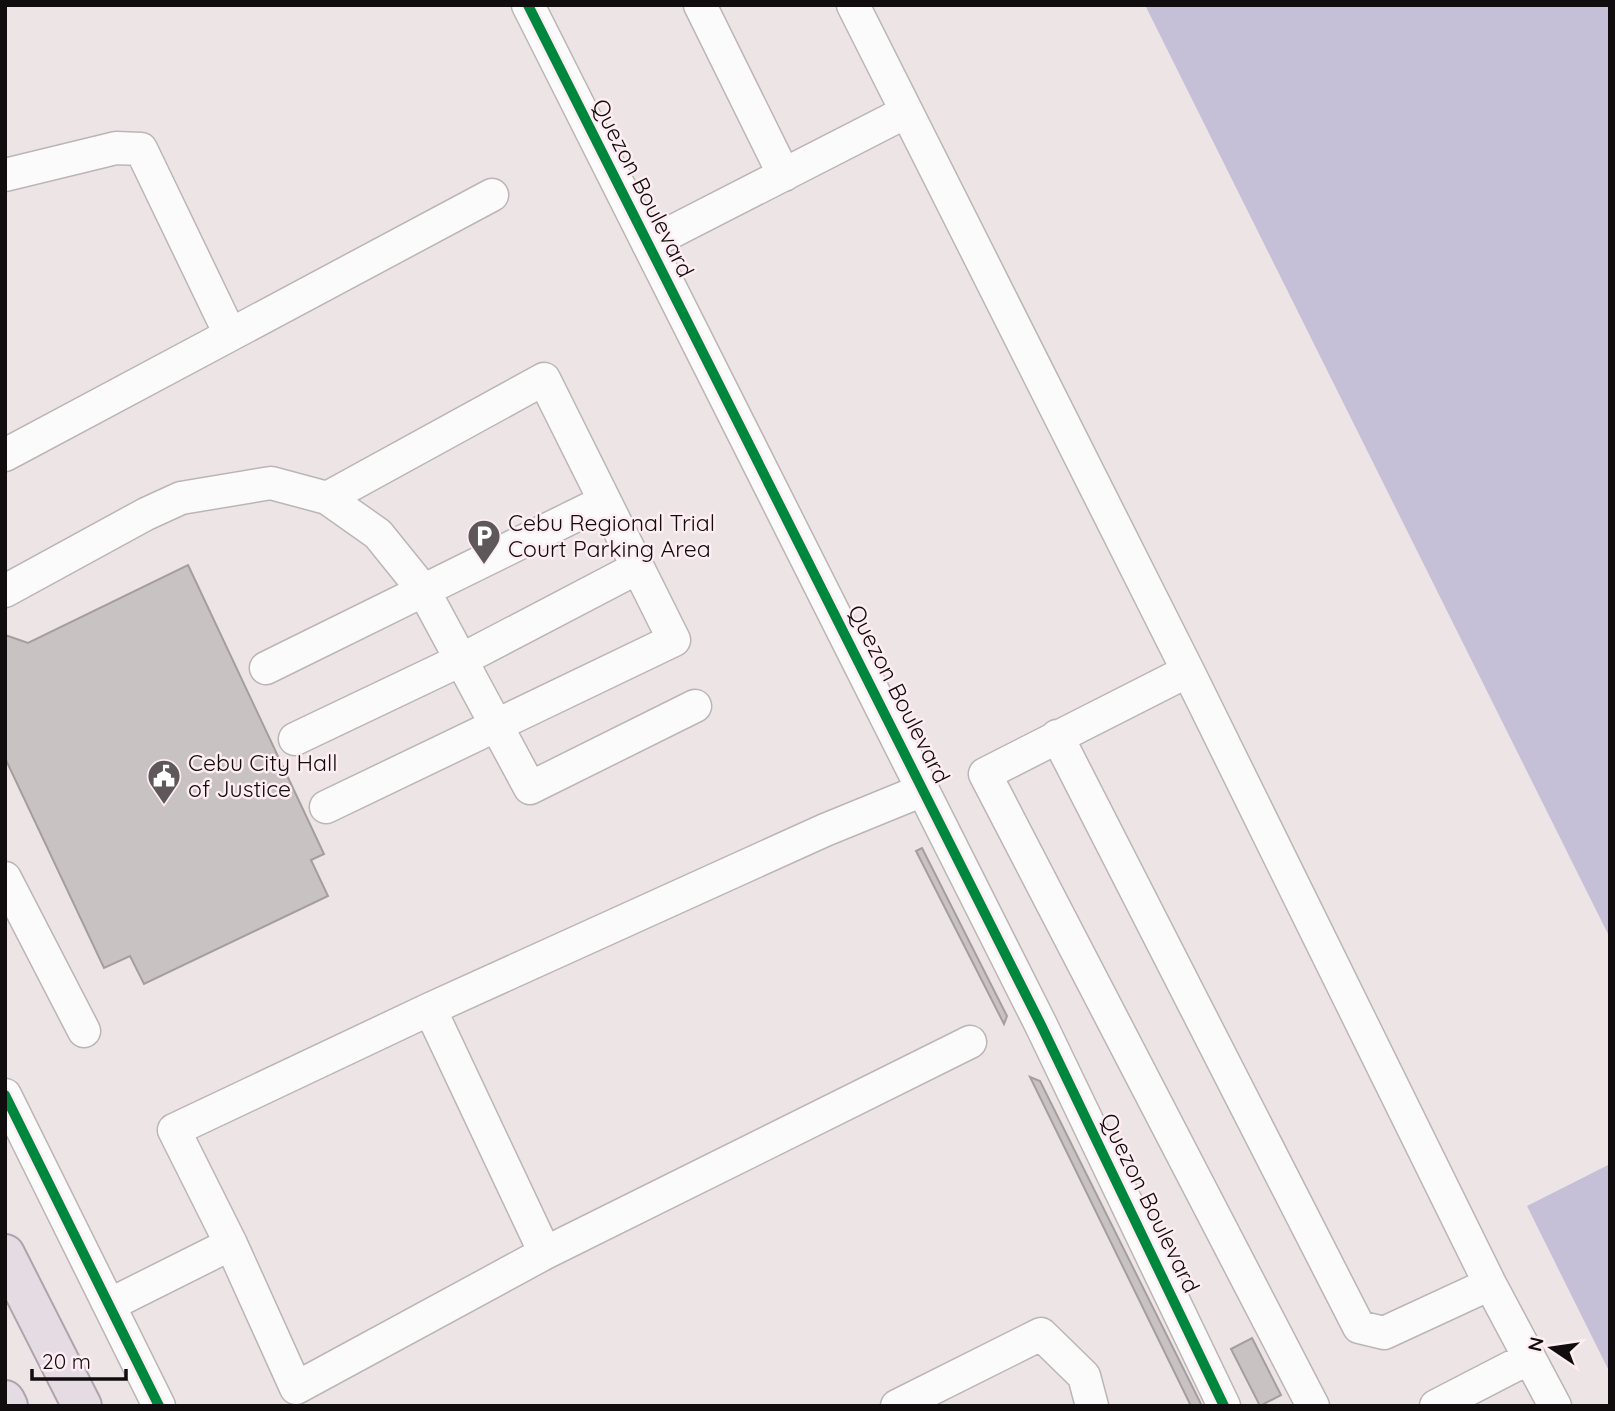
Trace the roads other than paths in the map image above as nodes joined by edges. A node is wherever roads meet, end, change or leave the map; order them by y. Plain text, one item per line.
1 (528, 5) edge
2 (700, 5) edge
3 (852, 5) edge
4 (906, 112) junction
5 (783, 174) junction
6 (5, 175) edge
7 (492, 195) dead end
8 (648, 244) junction
9 (230, 334) junction
10 (5, 455) edge
11 (327, 498) junction
12 (603, 502) junction
13 (637, 568) junction
14 (5, 591) edge
15 (424, 591) junction
16 (461, 660) junction
17 (266, 668) dead end
18 (1188, 671) junction
19 (695, 706) dead end
20 (496, 724) junction
21 (1057, 736) junction
22 (295, 739) dead end
23 (923, 790) junction
24 (326, 807) dead end
25 (5, 878) edge
26 (430, 1009) junction
27 (84, 1031) dead end
28 (971, 1042) dead end
29 (5, 1095) edge
30 (231, 1244) junction
31 (545, 1253) junction
32 (5, 1254) edge
33 (1490, 1284) junction
34 (109, 1305) junction
35 (1529, 1358) junction
36 (5, 1400) edge
37 (8, 1406) edge
38 (82, 1406) edge
39 (159, 1406) edge
40 (897, 1406) edge
41 (1092, 1406) edge
42 (1224, 1406) edge
43 (1313, 1406) edge
44 (1436, 1406) edge
45 (1555, 1406) edge

1 - 8 street, Quezon Boulevard
2 - 5 street
3 - 4 street
4 - 5 street
4 - 18 street
5 - 8 street
6 - 9 street
7 - 9 street
8 - 23 street, Quezon Boulevard
9 - 10 street
11 - 12 street
11 - 14 street
11 - 15 street
12 - 13 street
12 - 15 street
13 - 16 street
13 - 20 street
15 - 16 street
15 - 17 street
16 - 20 street
16 - 22 street
18 - 21 street
18 - 33 street
19 - 20 street
20 - 24 street
21 - 33 street
21 - 43 street
23 - 26 street
23 - 42 street, Quezon Boulevard
25 - 27 street
26 - 30 street
26 - 31 street
28 - 31 street
29 - 34 street
30 - 31 street
30 - 34 street
32 - 38 highway
33 - 35 street
34 - 39 street
35 - 44 street
35 - 45 street
36 - 37 highway
40 - 41 street

